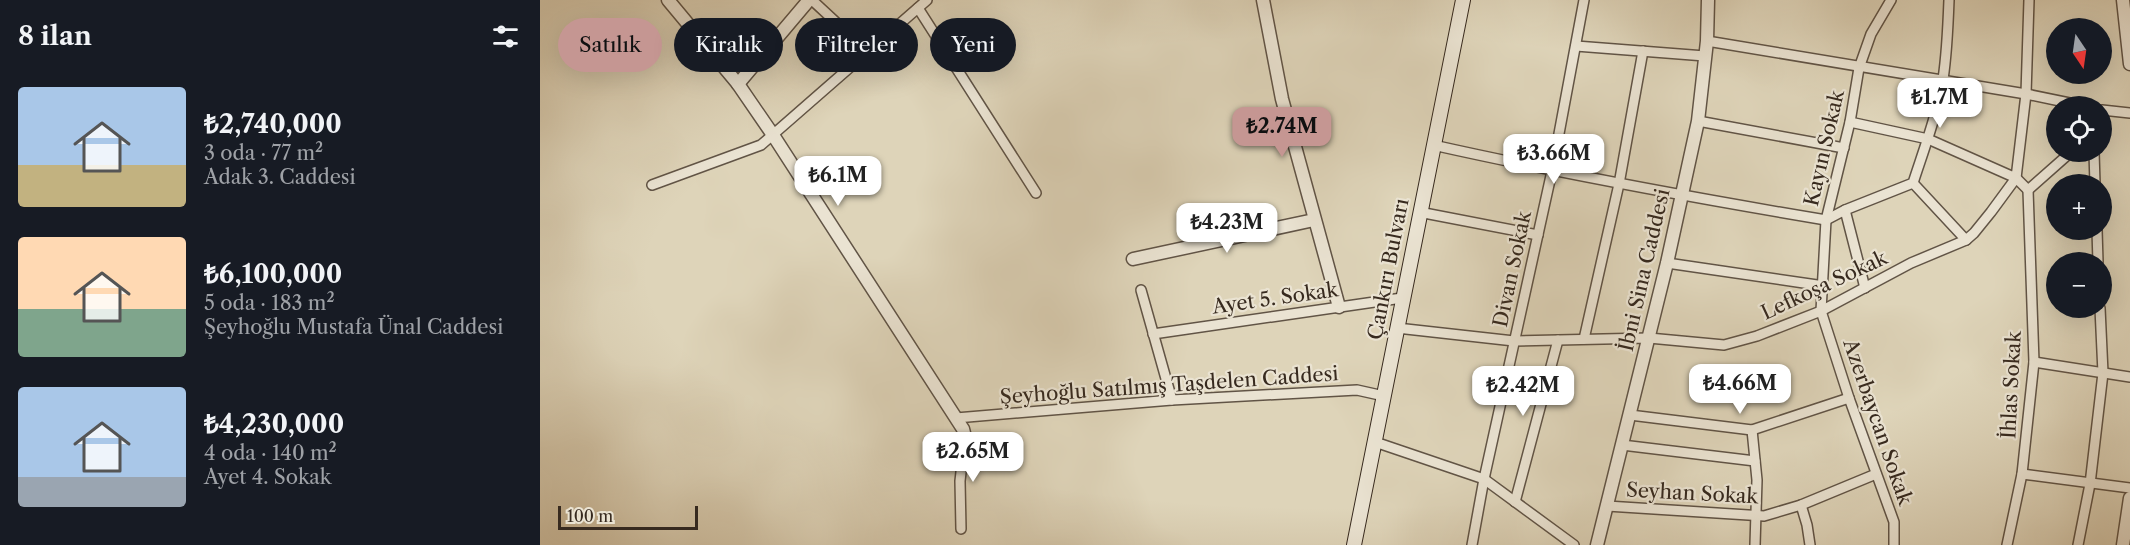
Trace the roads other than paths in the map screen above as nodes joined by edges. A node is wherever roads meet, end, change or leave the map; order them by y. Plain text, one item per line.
1 (668, 0) edge
2 (811, 0) edge
3 (927, 0) edge
4 (1263, 0) edge
5 (1462, 0) edge
6 (1584, 0) edge
7 (1708, 0) edge
8 (1891, 0) edge
9 (1949, 0) edge
10 (2029, 0) edge
11 (2123, 0) edge
12 (918, 8) junction
13 (831, 18) edge
14 (907, 18) edge
15 (1707, 41) junction
16 (1576, 46) junction
17 (1643, 51) junction
18 (1705, 56) junction
19 (2130, 64) edge
20 (1859, 68) junction
21 (845, 72) edge
22 (1943, 81) junction
23 (738, 84) junction
24 (2026, 94) junction
25 (2046, 98) edge
26 (2112, 112) edge
27 (2130, 113) edge
28 (1698, 121) junction
29 (1850, 122) junction
30 (774, 135) junction
31 (1928, 139) junction
32 (1433, 145) junction
33 (1844, 148) junction
34 (2060, 162) edge
35 (1552, 171) junction
36 (2016, 178) junction
37 (1913, 183) junction
38 (1619, 184) junction
39 (652, 185) dead end
40 (2028, 190) junction
41 (1036, 193) dead end
42 (1681, 196) junction
43 (1845, 210) junction
44 (1419, 212) junction
45 (1314, 220) junction
46 (1826, 220) junction
47 (1538, 235) junction
48 (1965, 240) junction
49 (1133, 259) dead end
50 (1667, 263) junction
51 (1824, 286) junction
52 (1865, 288) junction
53 (1141, 290) dead end
54 (1402, 298) junction
55 (1339, 307) junction
56 (1821, 311) junction
57 (2100, 318) edge
58 (1397, 328) junction
59 (1153, 334) junction
60 (1649, 338) junction
61 (1584, 339) junction
62 (1557, 340) junction
63 (1514, 341) junction
64 (2034, 362) junction
65 (2103, 373) junction
66 (2130, 377) edge
67 (1384, 396) junction
68 (1849, 398) junction
69 (1172, 400) junction
70 (1630, 415) junction
71 (956, 418) junction
72 (1752, 430) junction
73 (964, 437) joint
74 (1375, 442) junction
75 (1622, 445) junction
76 (1755, 461) junction
77 (1876, 474) junction
78 (2022, 474) junction
79 (1484, 479) junction
80 (2090, 484) junction
81 (2130, 488) edge
82 (2130, 498) edge
83 (1515, 502) junction
84 (1801, 505) junction
85 (1607, 506) junction
86 (1755, 516) junction
87 (961, 529) dead end
88 (1354, 545) edge
89 (1472, 545) edge
90 (1574, 545) edge
91 (1597, 545) edge
92 (1755, 545) edge
93 (1810, 545) edge
94 (1894, 545) edge
95 (2007, 545) edge
96 (2078, 545) edge
97 (2123, 545) edge

1 - 23 street
2 - 13 street
2 - 23 street
3 - 12 street
4 - 45 street
5 - 32 main road, Çankırı Bulvarı
6 - 16 street, Divan Sokak
7 - 15 street, İbni Sina Caddesi
8 - 20 street, Kayın Sokak
9 - 22 street
10 - 24 street
11 - 19 street
12 - 14 street
12 - 41 street
15 - 18 street, İbni Sina Caddesi
15 - 20 street
16 - 17 street
16 - 35 street, Divan Sokak
17 - 18 street
17 - 38 street
18 - 28 street, İbni Sina Caddesi
20 - 22 street
20 - 29 street, Kayın Sokak
21 - 30 street
22 - 24 street
22 - 31 street
23 - 30 street
24 - 25 street
24 - 36 street
26 - 27 street
28 - 33 street
28 - 42 street, İbni Sina Caddesi
29 - 31 street
29 - 33 street, Kayın Sokak
30 - 39 street
30 - 71 street
31 - 36 street
31 - 37 street
32 - 35 street
32 - 44 main road, Çankırı Bulvarı
33 - 46 street, Kayın Sokak
34 - 40 street
35 - 38 street
35 - 47 street, Divan Sokak
36 - 40 street
36 - 48 street, Lefkoşa Sokak
37 - 43 street
37 - 48 street
38 - 42 street
38 - 61 street
40 - 64 street, İhlas Sokak
42 - 46 street
42 - 50 street, İbni Sina Caddesi
43 - 46 street
43 - 52 street
44 - 47 street
44 - 54 main road, Çankırı Bulvarı
45 - 49 street
45 - 55 street
46 - 51 street, Kayın Sokak
47 - 63 street, Divan Sokak
48 - 52 street, Lefkoşa Sokak
50 - 51 street
50 - 60 street, İbni Sina Caddesi
51 - 56 street, Kayın Sokak
52 - 56 street, Lefkoşa Sokak
53 - 59 street
54 - 55 street, Ayet 5. Sokak
54 - 58 main road, Çankırı Bulvarı
55 - 59 street, Ayet 5. Sokak
56 - 60 street, Lefkoşa Sokak
56 - 68 street, Azerbaycan Sokak
57 - 65 street
58 - 63 street, Lefkoşa Sokak
58 - 67 main road, Çankırı Bulvarı
59 - 69 street
60 - 61 street, Lefkoşa Sokak
60 - 70 street, İbni Sina Caddesi
61 - 62 street, Lefkoşa Sokak
62 - 63 street, Lefkoşa Sokak
62 - 83 street
63 - 79 street, Divan Sokak
64 - 65 street
64 - 78 street, İhlas Sokak
65 - 66 street
65 - 80 street
67 - 69 street, Şeyhoğlu Satılmış Taşdelen Caddesi
67 - 74 main road, Çankırı Bulvarı
68 - 72 street
68 - 77 street, Azerbaycan Sokak
69 - 71 street, Şeyhoğlu Satılmış Taşdelen Caddesi
70 - 72 street
70 - 75 street, İbni Sina Caddesi
71 - 73 street
72 - 76 street
73 - 87 street
74 - 79 street
74 - 88 main road, Çankırı Bulvarı
75 - 76 street
75 - 85 street, İbni Sina Caddesi
76 - 86 street
77 - 84 street, Seyhan Sokak
77 - 94 street, Azerbaycan Sokak
78 - 80 street
78 - 95 street, İhlas Sokak
79 - 83 street
79 - 89 street, Divan Sokak
80 - 81 street
80 - 96 street
82 - 97 street
83 - 90 street
84 - 86 street, Seyhan Sokak
84 - 93 street
85 - 86 street, Seyhan Sokak
85 - 91 street, İbni Sina Caddesi
86 - 92 street

